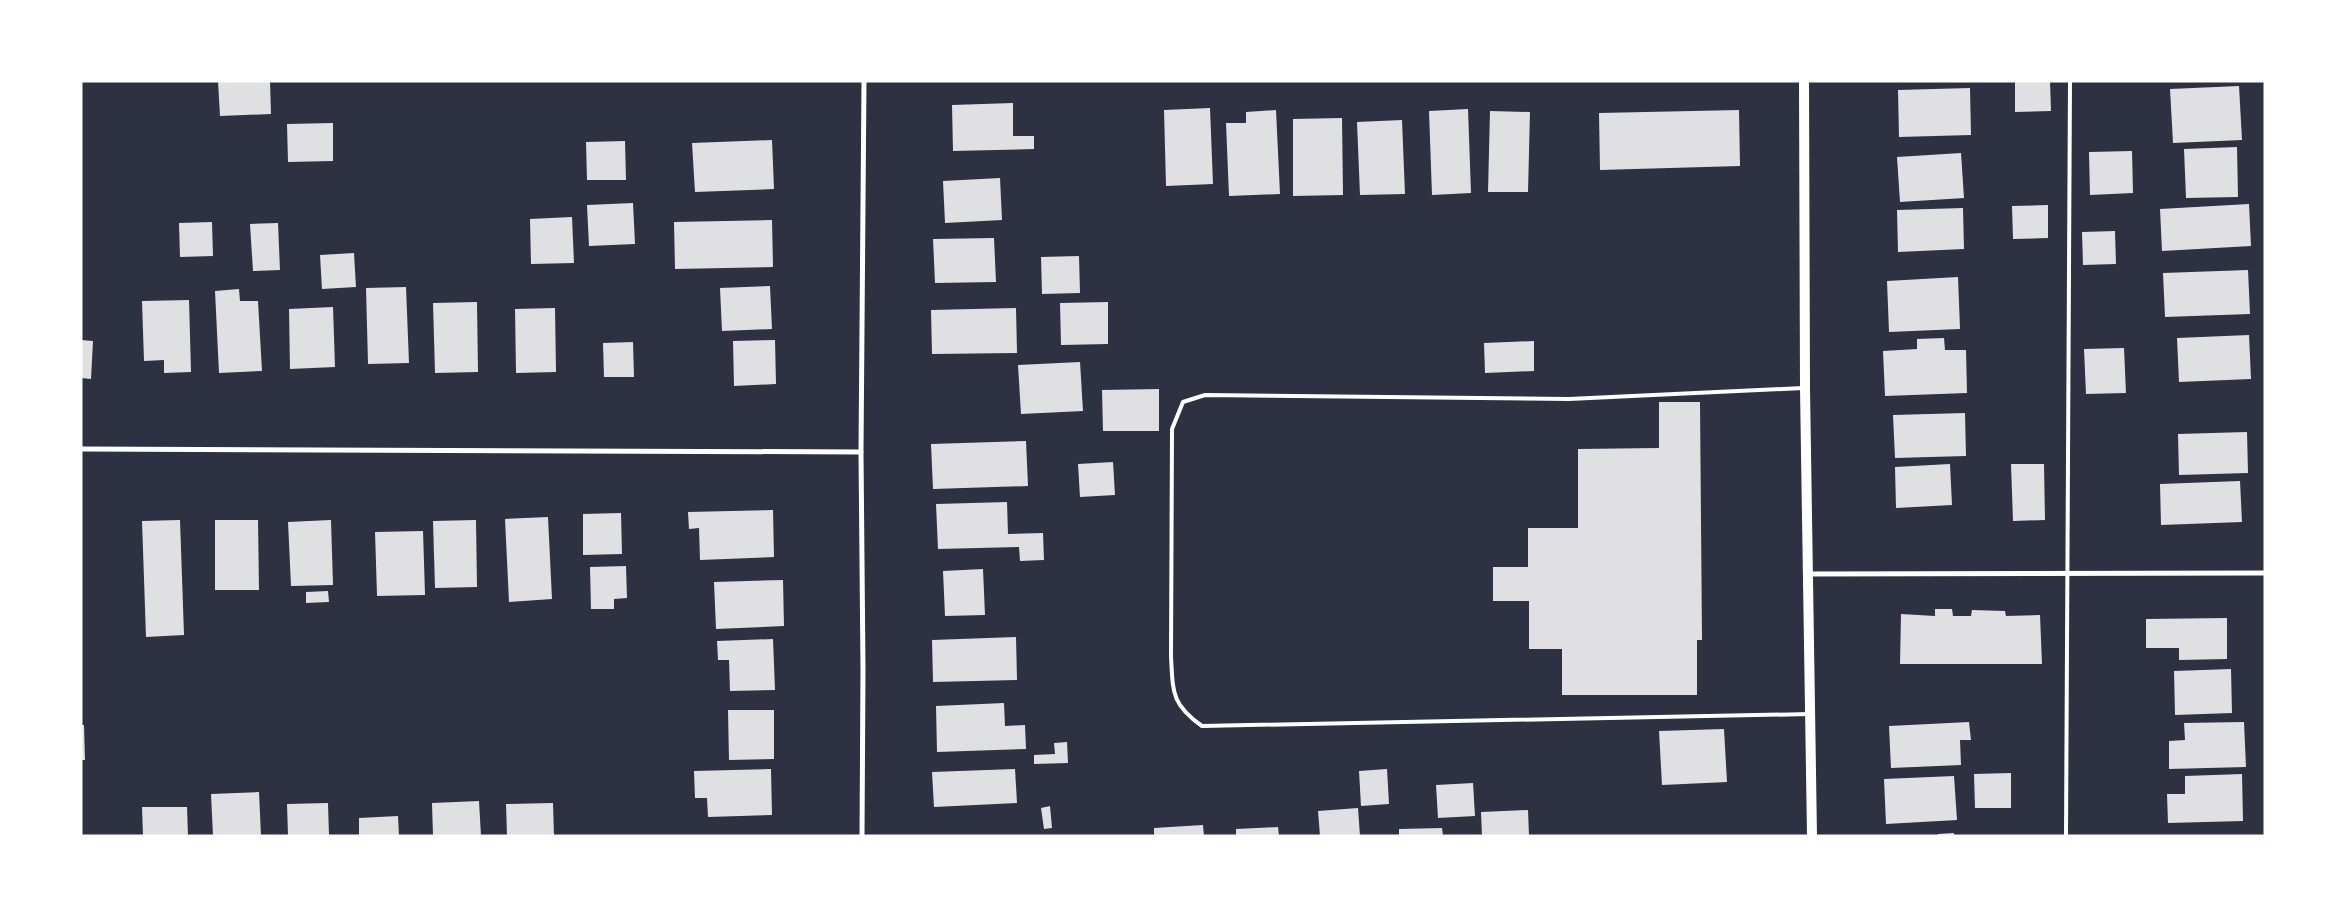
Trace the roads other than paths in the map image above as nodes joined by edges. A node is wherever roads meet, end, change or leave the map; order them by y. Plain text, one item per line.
1 (864, 81) edge
2 (1804, 81) edge
3 (2070, 81) edge
4 (1805, 388) junction
5 (81, 449) edge
6 (861, 452) junction
7 (2067, 572) junction
8 (2265, 573) edge
9 (1808, 574) junction
10 (1810, 714) junction
11 (862, 836) edge
12 (1812, 836) edge
13 (2066, 836) edge

1 - 6 street
2 - 4 main road
3 - 7 lane
4 - 9 main road
4 - 10 lane
5 - 6 street
6 - 11 street
7 - 8 street
7 - 9 street
7 - 13 lane
9 - 10 main road
10 - 12 main road

